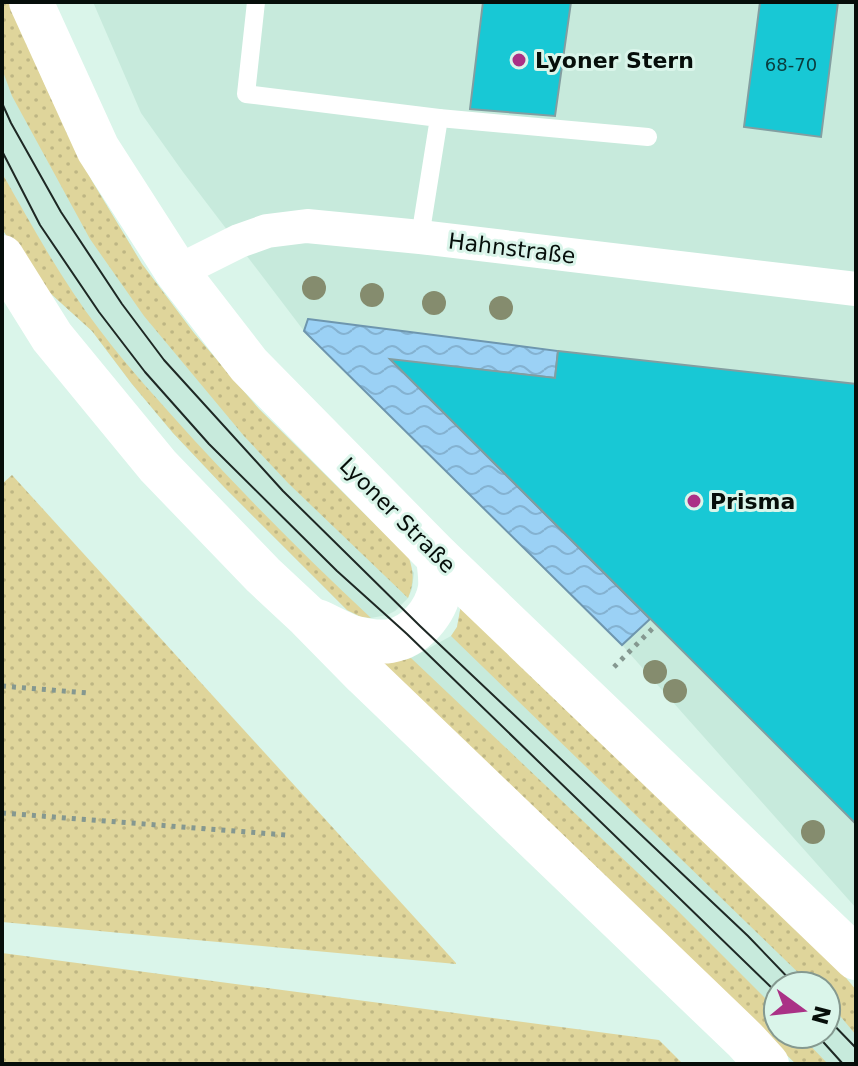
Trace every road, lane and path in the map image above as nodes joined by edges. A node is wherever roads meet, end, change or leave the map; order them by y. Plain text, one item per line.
1 (31, 2) edge
2 (256, 2) edge
3 (439, 118) junction
4 (648, 137) dead end
5 (420, 237) junction
6 (2, 257) edge
7 (177, 272) junction
8 (856, 289) edge
9 (438, 557) junction
10 (308, 617) junction
11 (656, 625) dead end
12 (614, 667) dead end
13 (2, 686) edge
14 (88, 693) dead end
15 (2, 813) edge
16 (286, 835) dead end
17 (856, 958) edge
18 (767, 1064) edge

1 - 7 main road, Lyoner Straße
2 - 3 lane
3 - 4 lane
3 - 5 lane
5 - 7 street, Hahnstraße
5 - 8 street, Hahnstraße
6 - 10 main road
7 - 9 main road, Lyoner Straße
9 - 10 main road
9 - 17 main road, Lyoner Straße
10 - 18 main road
11 - 12 path
13 - 14 path
15 - 16 path

